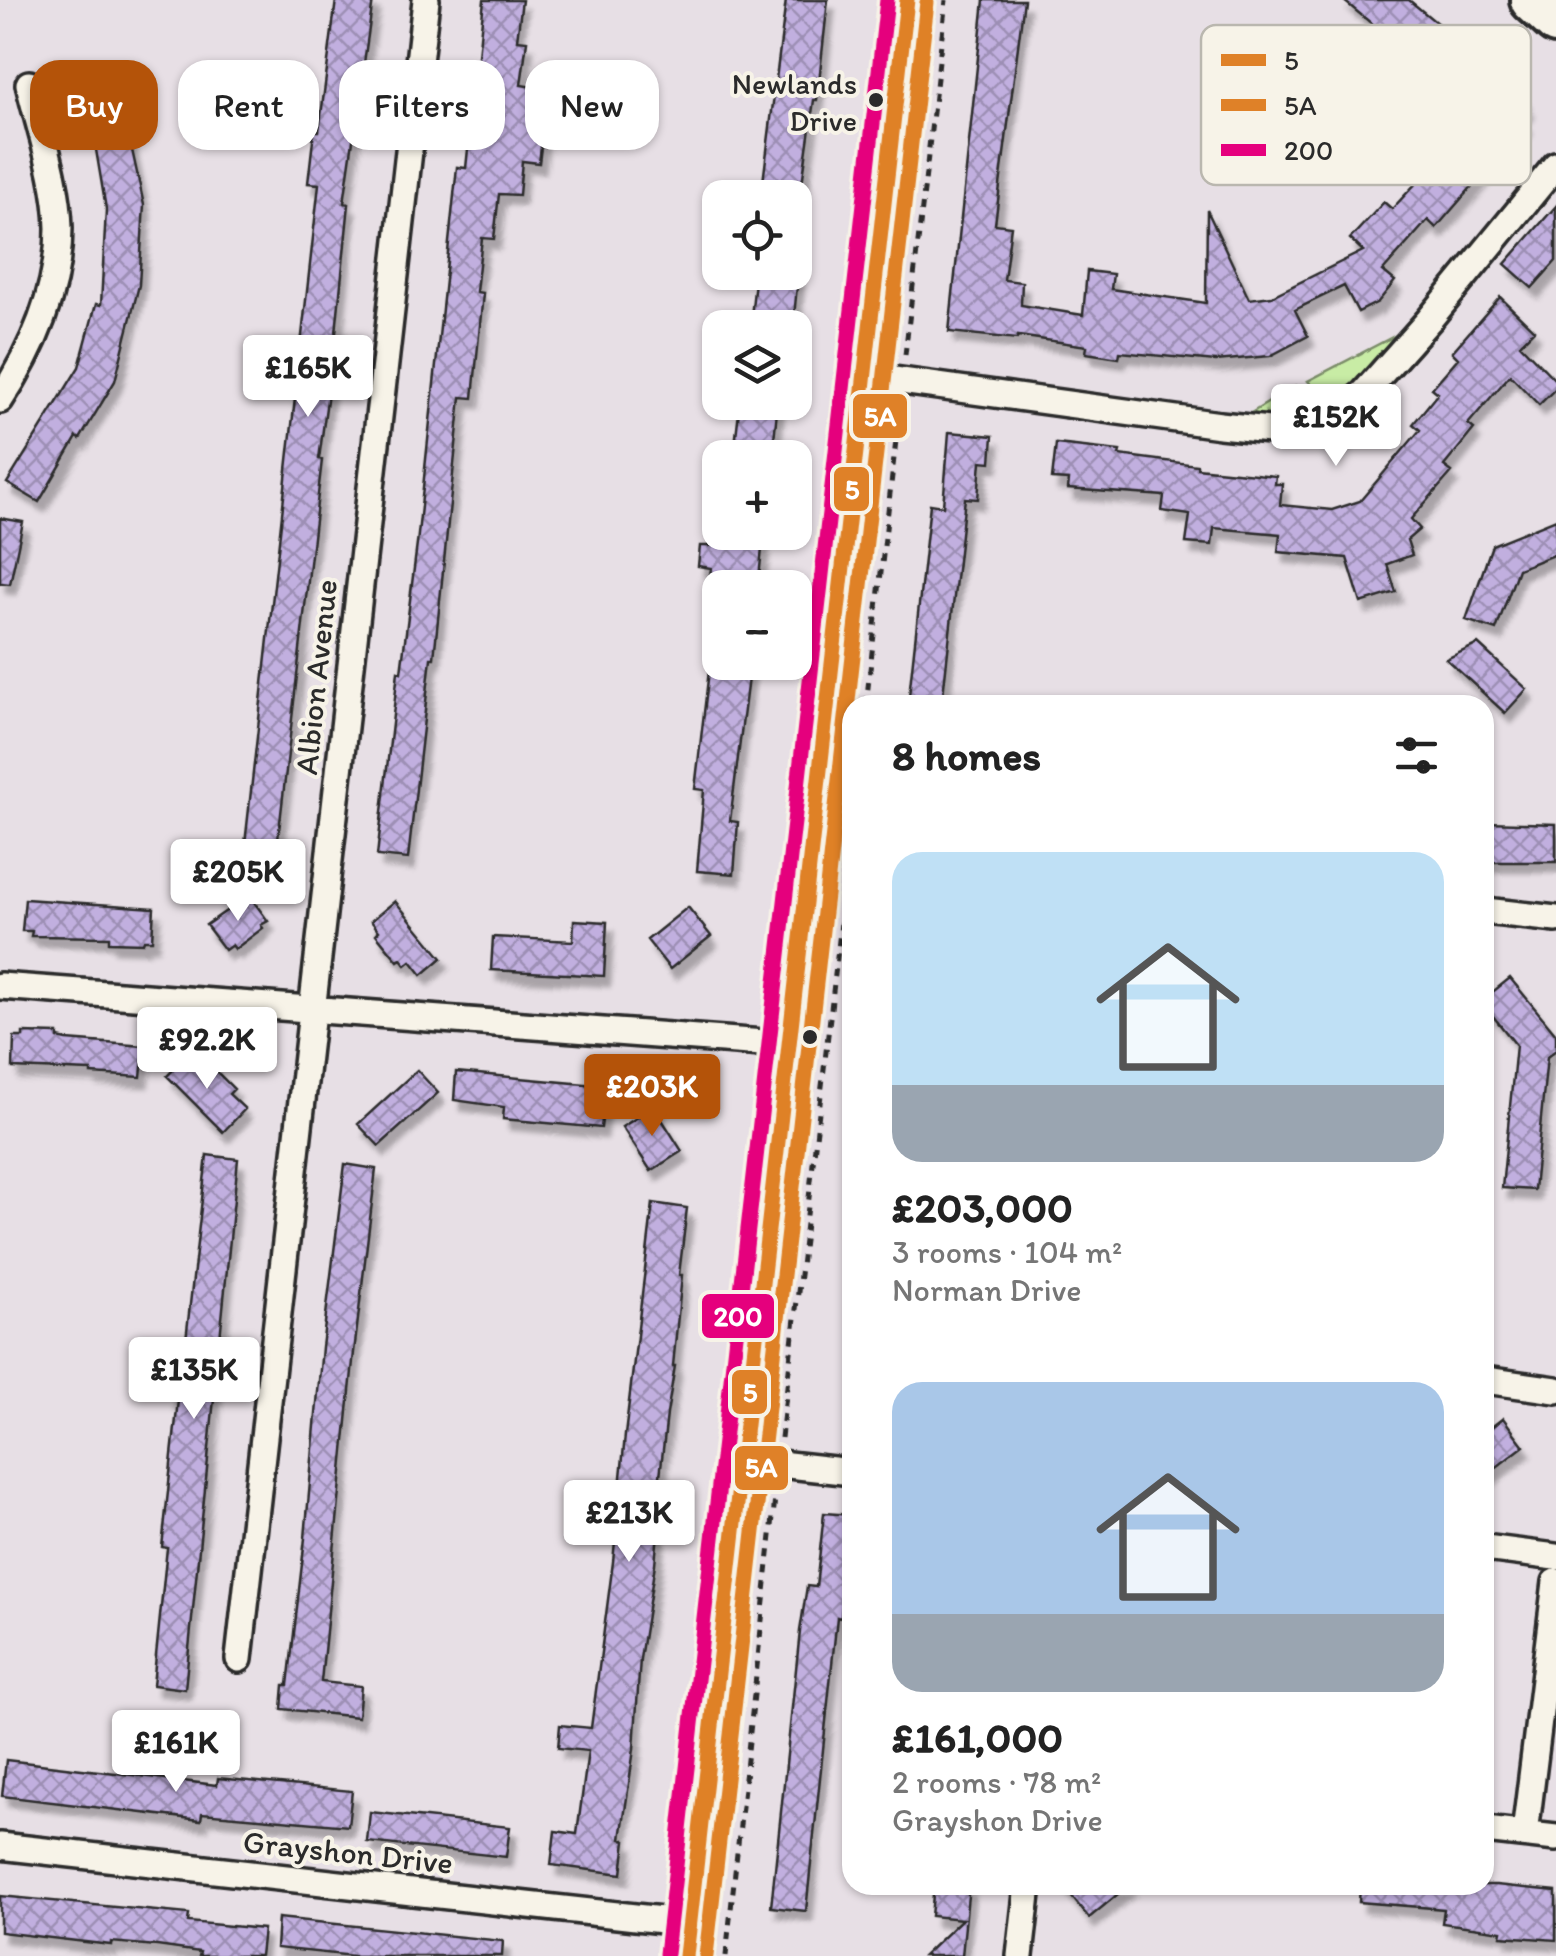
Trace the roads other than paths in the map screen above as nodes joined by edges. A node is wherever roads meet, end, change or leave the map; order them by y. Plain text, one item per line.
1 (426, 0) edge
2 (907, 0) edge
3 (1532, 0) edge
4 (1556, 22) edge
5 (29, 84) dead end
6 (1556, 164) edge
7 (866, 376) junction
8 (0, 400) edge
9 (814, 834) junction
10 (842, 836) edge
11 (1494, 912) edge
12 (1556, 919) edge
13 (0, 986) edge
14 (311, 1009) junction
15 (790, 1045) junction
16 (1494, 1381) edge
17 (1556, 1390) edge
18 (743, 1460) junction
19 (842, 1471) edge
20 (1494, 1549) edge
21 (1556, 1557) edge
22 (1556, 1582) edge
23 (239, 1659) dead end
24 (1494, 1831) edge
25 (1525, 1834) junction
26 (1556, 1838) edge
27 (0, 1846) edge
28 (1027, 1895) edge
29 (689, 1923) junction
30 (686, 1956) edge
31 (1020, 1956) edge

1 - 14 street, Albion Avenue
2 - 7 street
3 - 4 main road
5 - 8 street
6 - 7 street
7 - 9 street
9 - 10 street
9 - 15 street
11 - 12 street
13 - 14 street
14 - 15 street
14 - 23 street, Albion Avenue
15 - 18 street
16 - 17 street
18 - 19 street
18 - 29 street
20 - 21 street
22 - 25 street
24 - 25 street
25 - 26 street
27 - 29 street, Grayshon Drive
28 - 31 street
29 - 30 street

